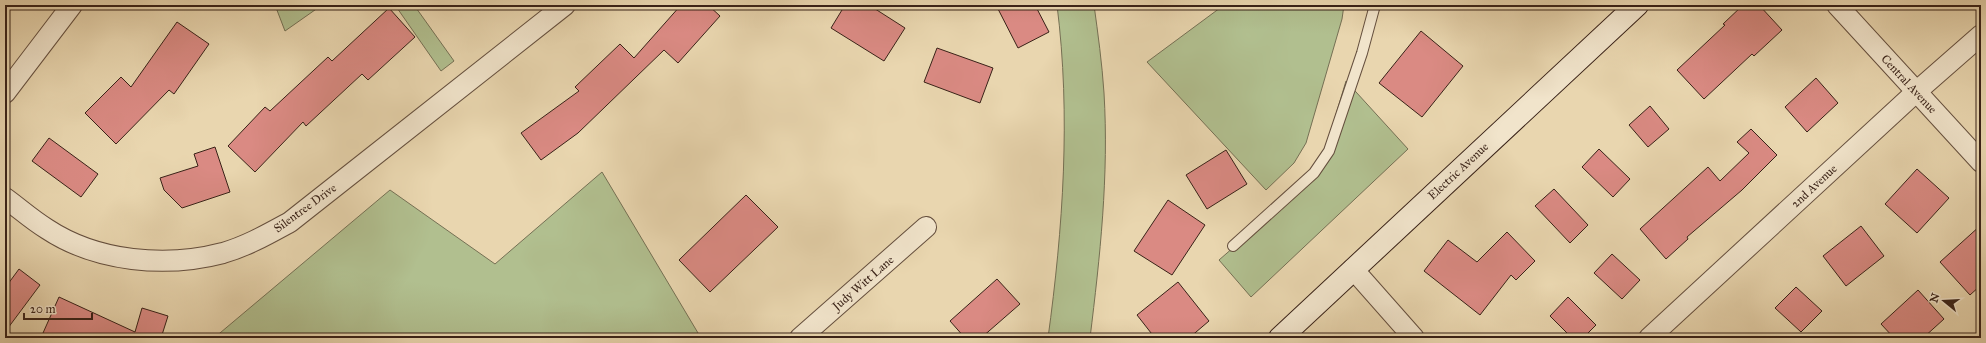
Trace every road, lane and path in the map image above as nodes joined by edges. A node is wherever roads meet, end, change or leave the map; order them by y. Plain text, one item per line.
1 (72, 5) edge
2 (565, 5) edge
3 (1375, 5) edge
4 (1637, 5) edge
5 (1837, 5) edge
6 (1981, 36) edge
7 (1916, 92) junction
8 (5, 93) edge
9 (1981, 162) edge
10 (5, 198) edge
11 (926, 227) dead end
12 (1233, 246) dead end
13 (1353, 269) junction
14 (800, 338) edge
15 (1280, 338) edge
16 (1414, 338) edge
17 (1649, 338) edge

1 - 8 street
2 - 10 street, Silentree Drive
3 - 12 lane
4 - 13 street, Electric Avenue
5 - 7 street, Central Avenue
6 - 7 street, 2nd Avenue
7 - 9 street, Central Avenue
7 - 17 street, 2nd Avenue
11 - 14 street, Judy Witt Lane
13 - 15 street, Electric Avenue
13 - 16 street

